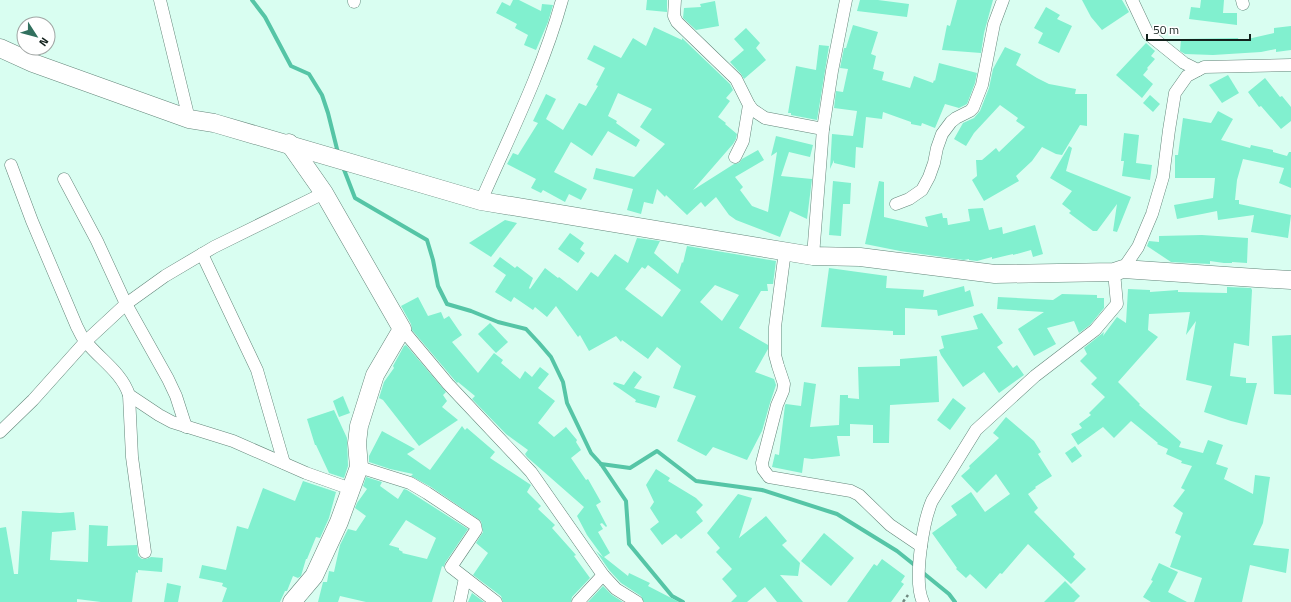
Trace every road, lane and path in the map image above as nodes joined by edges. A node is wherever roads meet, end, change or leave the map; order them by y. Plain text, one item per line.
1 (160, 0) edge
2 (562, 0) edge
3 (675, 0) edge
4 (846, 0) edge
5 (1003, 0) edge
6 (1132, 0) edge
7 (0, 48) edge
8 (1291, 65) edge
9 (1198, 70) junction
10 (749, 105) junction
11 (189, 119) junction
12 (823, 129) junction
13 (289, 143) junction
14 (735, 157) dead end
15 (11, 165) dead end
16 (64, 179) dead end
17 (324, 193) junction
18 (481, 200) junction
19 (896, 204) dead end
20 (785, 251) junction
21 (202, 254) junction
22 (813, 256) junction
23 (1118, 270) junction
24 (1291, 280) edge
25 (126, 304) junction
26 (402, 329) junction
27 (85, 342) junction
28 (130, 395) junction
29 (2, 426) edge
30 (186, 427) junction
31 (284, 463) junction
32 (359, 467) junction
33 (351, 489) junction
34 (921, 546) junction
35 (145, 552) dead end
36 (603, 575) junction
37 (465, 578) junction
38 (292, 602) edge
39 (460, 602) edge
40 (496, 602) edge
41 (578, 602) edge
42 (637, 602) edge
43 (923, 602) edge

1 - 11 street
2 - 18 street
3 - 10 street
4 - 12 street
5 - 19 street
6 - 9 street
7 - 11 street
8 - 9 street
9 - 23 street
10 - 12 street
10 - 14 street
11 - 13 street
12 - 22 street
13 - 17 street
13 - 18 street
15 - 27 street
16 - 25 street
17 - 21 street
17 - 26 street
18 - 20 street
20 - 22 street
20 - 34 street
21 - 25 street
21 - 31 street
22 - 23 street
23 - 24 street
23 - 34 street
25 - 27 street
25 - 30 street
26 - 32 street
26 - 36 street
27 - 28 street
27 - 29 street
28 - 30 street
28 - 35 street
30 - 31 street
31 - 33 street
32 - 33 street
32 - 37 street
33 - 38 street
34 - 43 street
36 - 41 street
36 - 42 street
37 - 39 street
37 - 40 street

